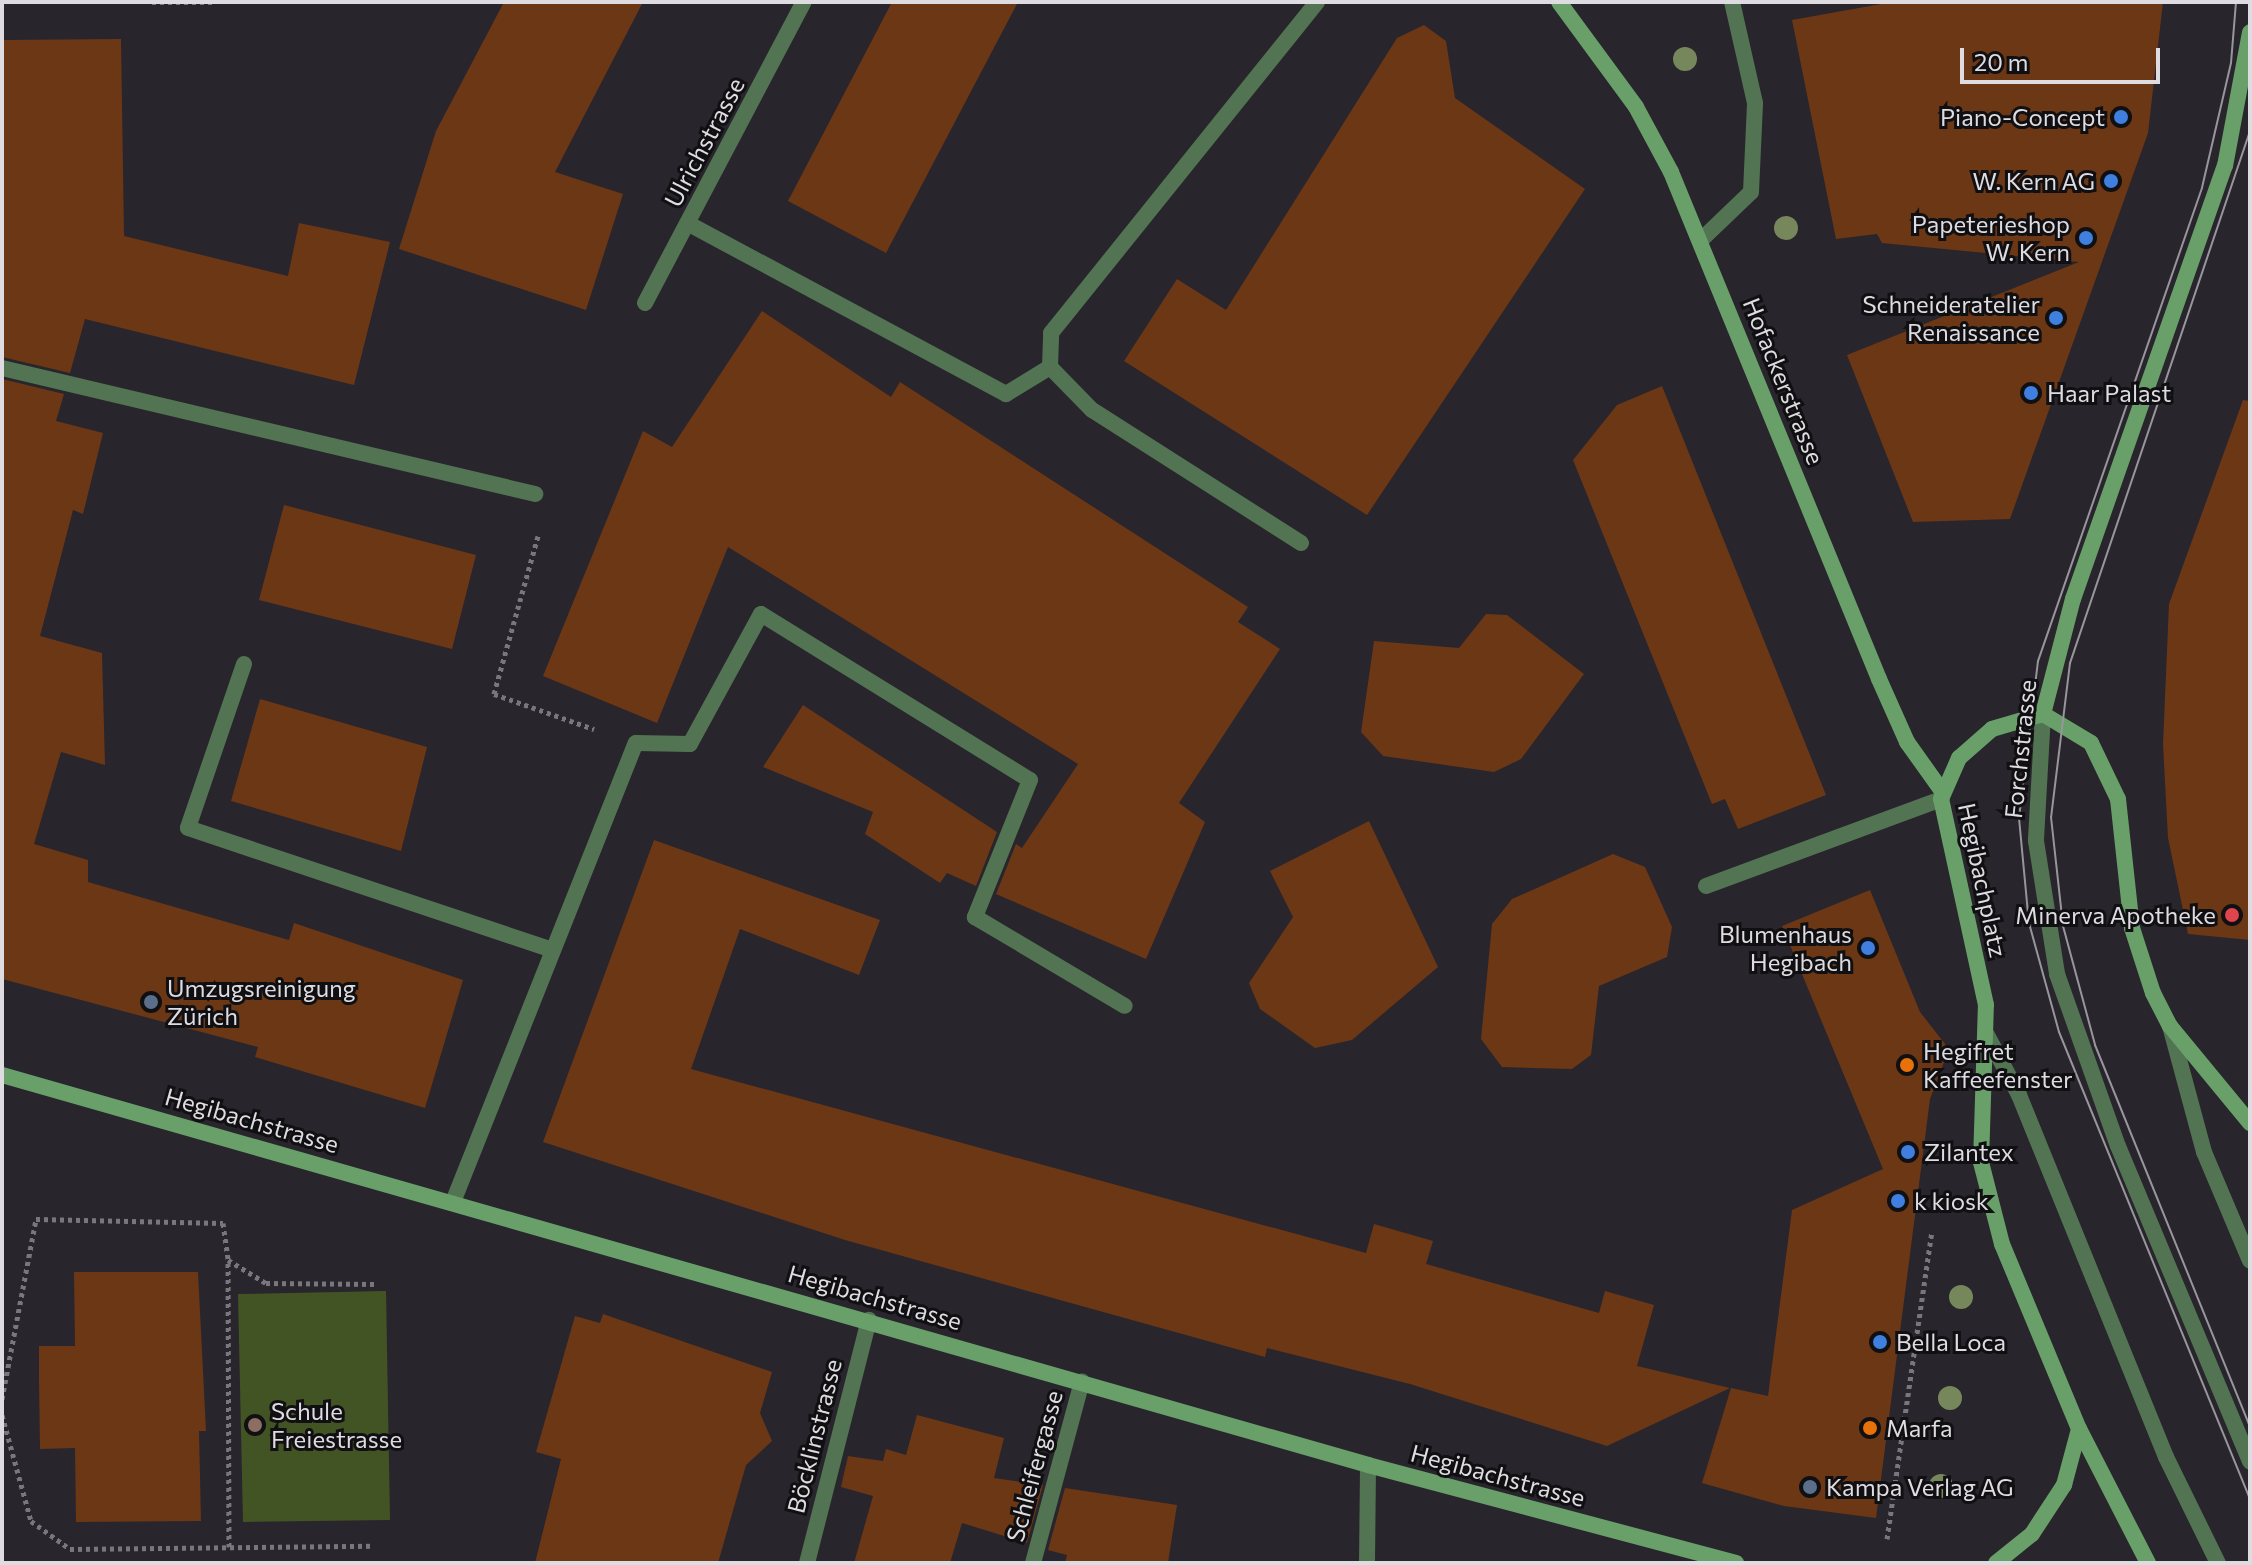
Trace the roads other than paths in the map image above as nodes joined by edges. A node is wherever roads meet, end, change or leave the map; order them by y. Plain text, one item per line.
1 (804, 2) edge
2 (1317, 2) edge
3 (1559, 2) edge
4 (1732, 2) edge
5 (2250, 32) edge
6 (689, 224) junction
7 (1701, 240) junction
8 (645, 303) dead end
9 (1050, 367) junction
10 (2, 368) edge
11 (535, 494) road end
12 (1301, 543) dead end
13 (244, 664) dead end
14 (2043, 714) junction
15 (1942, 795) junction
16 (1706, 886) dead end
17 (552, 950) junction
18 (1125, 1006) dead end
19 (2170, 1026) junction
20 (1987, 1035) junction
21 (2, 1075) edge
22 (2250, 1123) edge
23 (453, 1202) junction
24 (2250, 1261) edge
25 (869, 1320) junction
26 (1082, 1382) junction
27 (2079, 1429) junction
28 (2250, 1462) edge
29 (1368, 1465) junction
30 (807, 1563) edge
31 (1033, 1563) edge
32 (1367, 1563) edge
33 (1736, 1563) edge
34 (1996, 1563) edge
35 (2148, 1563) edge
36 (2218, 1563) edge

1 - 6 street, Ulrichstrasse
2 - 9 street
3 - 7 main road, Hofackerstrasse
4 - 7 street
5 - 14 main road, Forchstrasse
6 - 8 street, Ulrichstrasse
6 - 9 street
7 - 15 main road, Hofackerstrasse
9 - 12 street
10 - 11 street
13 - 17 street
14 - 15 main road, Hegibachplatz
14 - 19 main road
14 - 28 street, Forchstrasse
15 - 16 street
15 - 20 main road, Hegibachplatz
17 - 18 street
17 - 23 street
19 - 22 main road
19 - 24 street
20 - 27 main road, Hegibachplatz
20 - 36 street, Hegibachplatz
21 - 23 main road, Hegibachstrasse
23 - 25 main road, Hegibachstrasse
25 - 26 main road, Hegibachstrasse
25 - 30 street, Böcklinstrasse
26 - 29 main road, Hegibachstrasse
26 - 31 street, Schleifergasse
27 - 34 main road
27 - 35 main road, Hegibachplatz
29 - 32 street
29 - 33 main road, Hegibachstrasse

